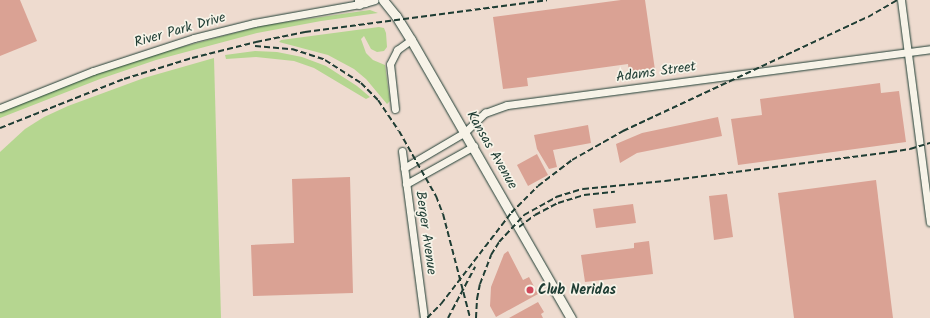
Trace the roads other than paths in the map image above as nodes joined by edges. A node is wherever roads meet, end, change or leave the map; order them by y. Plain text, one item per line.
1 (375, 0) edge
2 (383, 0) edge
3 (901, 0) edge
4 (359, 2) edge
5 (411, 40) junction
6 (930, 49) edge
7 (907, 52) junction
8 (0, 108) edge
9 (395, 110) dead end
10 (465, 132) junction
11 (474, 146) junction
12 (402, 151) dead end
13 (404, 168) junction
14 (406, 184) junction
15 (930, 222) edge
16 (424, 318) edge
17 (571, 318) edge

1 - 4 street, River Park Drive
2 - 5 main road, Kansas Avenue
3 - 7 street
4 - 8 street, River Park Drive
5 - 9 street
5 - 10 main road, Kansas Avenue
6 - 7 street, Adams Street
7 - 10 street, Adams Street
7 - 15 street
10 - 11 main road, Kansas Avenue
10 - 13 street, Adams Street
11 - 14 street
11 - 17 main road, Kansas Avenue
12 - 13 street, Berger Avenue
13 - 14 street, Berger Avenue
14 - 16 street, Berger Avenue

